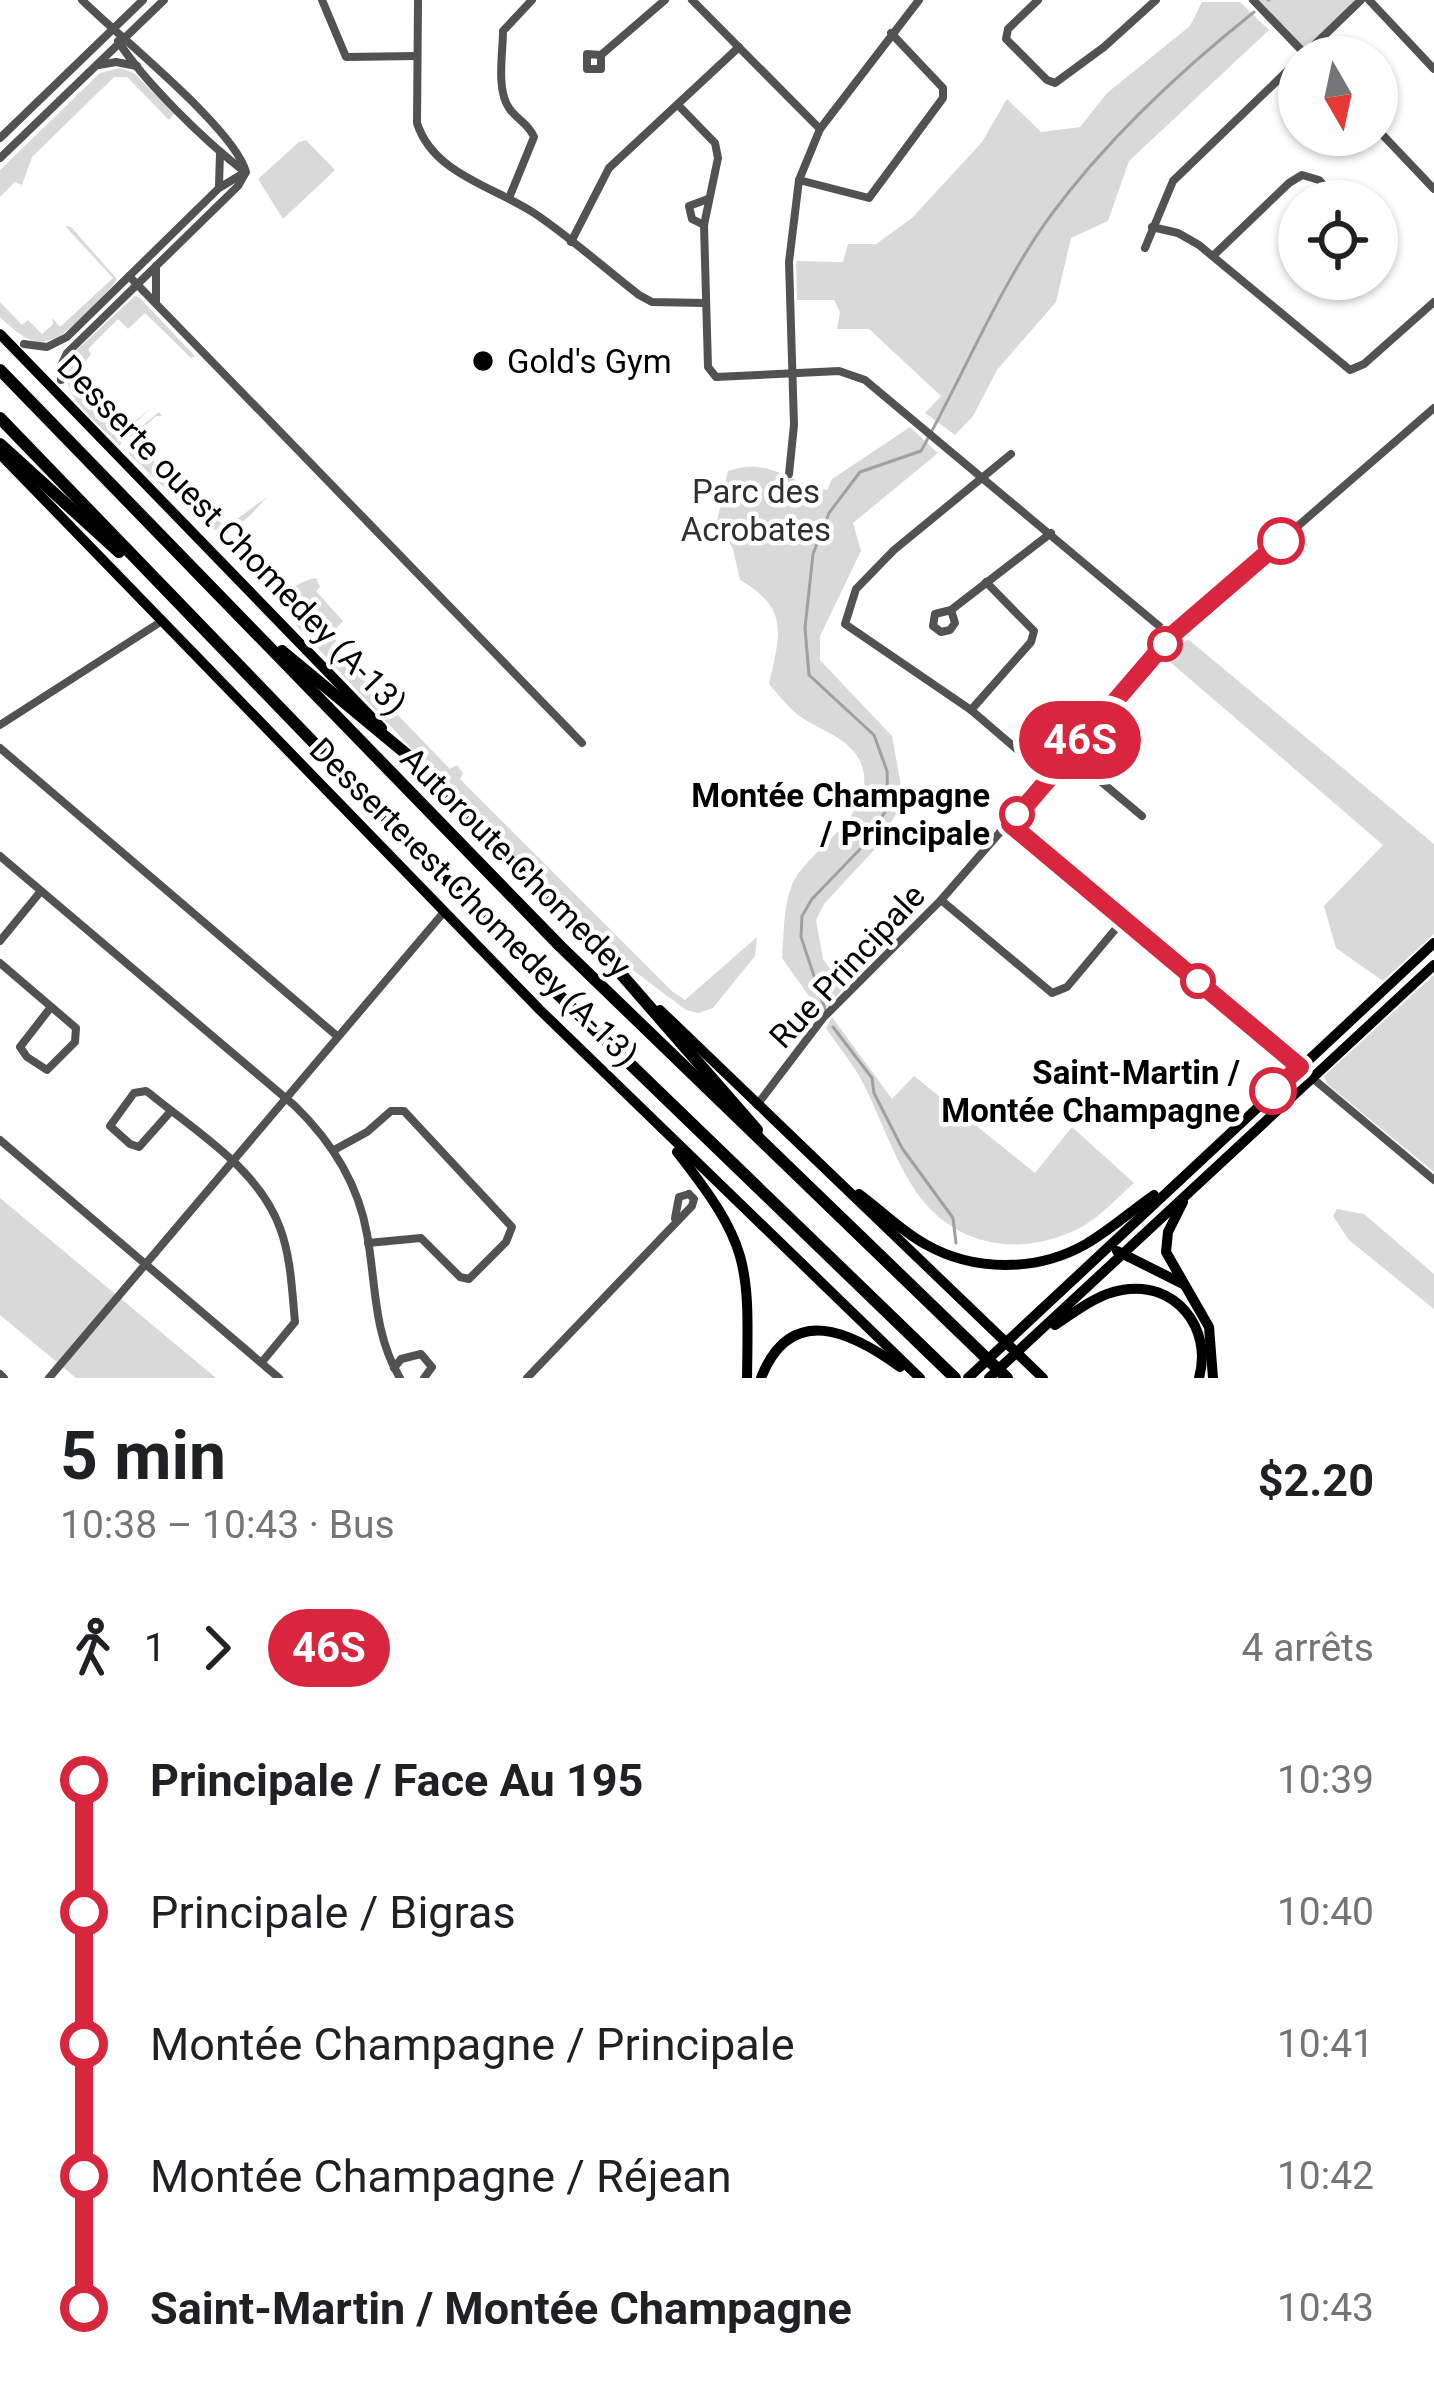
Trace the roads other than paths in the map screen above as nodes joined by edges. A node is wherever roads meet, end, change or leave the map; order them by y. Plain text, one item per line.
1 (82, 0) edge
2 (143, 0) edge
3 (164, 0) edge
4 (322, 0) edge
5 (418, 0) edge
6 (532, 0) edge
7 (665, 0) edge
8 (692, 0) edge
9 (919, 0) edge
10 (1038, 0) edge
11 (1156, 0) edge
12 (1253, 0) edge
13 (1365, 0) edge
14 (111, 30) junction
15 (892, 33) junction
16 (1288, 36) edge
17 (1326, 36) edge
18 (122, 41) junction
19 (739, 47) junction
20 (602, 55) dead end
21 (417, 56) junction
22 (98, 65) junction
23 (136, 66) junction
24 (1434, 69) edge
25 (1278, 81) edge
26 (678, 105) junction
27 (820, 129) junction
28 (0, 138) edge
29 (1398, 151) edge
30 (220, 152) junction
31 (0, 158) edge
32 (246, 172) junction
33 (800, 180) junction
34 (219, 188) junction
35 (1434, 189) edge
36 (1278, 194) edge
37 (509, 198) junction
38 (708, 199) junction
39 (704, 225) junction
40 (1152, 227) junction
41 (571, 242) junction
42 (1145, 248) dead end
43 (1213, 257) junction
44 (156, 266) junction
45 (133, 280) junction
46 (1434, 302) edge
47 (704, 303) junction
48 (156, 304) junction
49 (1, 335) edge
50 (24, 344) joint
51 (0, 370) edge
52 (793, 374) junction
53 (61, 380) joint
54 (61, 397) junction
55 (1434, 408) edge
56 (0, 418) edge
57 (0, 444) edge
58 (0, 454) edge
59 (1011, 454) dead end
60 (789, 474) dead end
61 (981, 479) junction
62 (1051, 533) junction
63 (986, 583) junction
64 (172, 598) junction
65 (951, 610) dead end
66 (162, 621) junction
67 (249, 627) junction
68 (1171, 636) junction
69 (971, 710) junction
70 (0, 725) edge
71 (582, 742) dead end
72 (0, 748) edge
73 (1068, 754) junction
74 (410, 757) junction
75 (1048, 776) junction
76 (1142, 816) dead end
77 (1010, 824) junction
78 (0, 856) edge
79 (41, 891) junction
80 (941, 900) junction
81 (444, 912) junction
82 (1124, 919) junction
83 (0, 940) edge
84 (1434, 943) edge
85 (608, 959) junction
86 (0, 963) edge
87 (1434, 965) edge
88 (51, 1007) junction
89 (337, 1036) junction
90 (1300, 1067) junction
91 (1313, 1078) junction
92 (286, 1099) junction
93 (757, 1105) junction
94 (171, 1112) junction
95 (649, 1117) junction
96 (0, 1140) edge
97 (334, 1150) junction
98 (817, 1162) junction
99 (233, 1163) junction
100 (1182, 1177) junction
101 (1434, 1180) edge
102 (800, 1182) junction
103 (1187, 1194) junction
104 (672, 1225) dead end
105 (368, 1244) junction
106 (1109, 1247) junction
107 (1123, 1253) junction
108 (146, 1264) junction
109 (1184, 1284) junction
110 (1031, 1339) junction
111 (262, 1362) junction
112 (396, 1373) edge
113 (49, 1378) edge
114 (279, 1378) edge
115 (386, 1378) edge
116 (424, 1378) edge
117 (527, 1378) edge
118 (747, 1378) edge
119 (761, 1378) edge
120 (917, 1378) edge
121 (956, 1378) edge
122 (968, 1378) edge
123 (989, 1378) edge
124 (1006, 1378) edge
125 (1046, 1378) edge
126 (1198, 1378) edge
127 (1214, 1378) edge

1 - 14 street
2 - 14 street
3 - 18 street
4 - 21 street
5 - 21 street
6 - 37 street
7 - 20 street
8 - 19 street
9 - 15 street
10 - 11 street
12 - 16 street
13 - 17 street
13 - 24 street
14 - 18 street
14 - 28 street
15 - 27 street
15 - 33 street
18 - 22 street
18 - 23 street
18 - 32 street
19 - 26 street
19 - 27 street
21 - 37 street
22 - 23 street
22 - 31 street
23 - 30 street
25 - 40 street
26 - 38 street
26 - 41 street
27 - 33 street
29 - 35 street
30 - 32 street
30 - 34 street
32 - 34 street
32 - 44 street
33 - 52 street
34 - 45 street
36 - 43 street
37 - 41 street
38 - 39 street
38 - 39 street
39 - 47 street
40 - 42 street
40 - 43 street
41 - 47 street
43 - 46 street
44 - 45 street
44 - 48 street
45 - 48 street
45 - 50 street
45 - 53 street
47 - 52 street
48 - 71 street
49 - 50 main road
49 - 54 main road, Desserte ouest Chomedey (A-13)
51 - 67 highway, Autoroute Chomedey
52 - 60 street
52 - 61 street
53 - 54 main road
54 - 74 main road, Desserte ouest Chomedey (A-13)
55 - 68 street, Rue Principale
56 - 64 highway, Autoroute Chomedey
57 - 64 highway
58 - 66 main road, Desserte est Chomedey (A-13)
59 - 61 street
61 - 62 street
61 - 69 street
62 - 63 street
62 - 68 street
63 - 65 street
63 - 69 street
64 - 121 highway, Autoroute Chomedey
66 - 70 street
66 - 81 main road, Desserte est Chomedey (A-13)
67 - 74 highway
67 - 102 highway, Autoroute Chomedey
68 - 73 street, Rue Principale
69 - 75 street
72 - 89 street
73 - 75 street, Rue Principale
73 - 76 street
74 - 85 main road, Desserte ouest Chomedey (A-13)
75 - 77 street, Rue Principale
77 - 80 street, Rue Principale
77 - 82 street
78 - 79 street
79 - 83 street
79 - 92 street
80 - 82 street
80 - 93 street, Rue Principale
81 - 89 street
81 - 95 main road, Desserte est Chomedey (A-13)
82 - 90 street
84 - 90 main road
85 - 93 main road, Desserte ouest Chomedey (A-13)
85 - 102 highway
86 - 88 street
87 - 91 main road
88 - 88 street
89 - 92 street
90 - 91 street
90 - 100 main road
91 - 101 street
91 - 103 main road
92 - 97 street
92 - 99 street
93 - 98 main road, Desserte ouest Chomedey (A-13)
94 - 94 street
94 - 99 street
95 - 118 main road
95 - 120 main road, Desserte est Chomedey (A-13)
96 - 108 street
97 - 105 street
97 - 105 street
98 - 100 main road
98 - 125 main road, Desserte ouest Chomedey (A-13)
99 - 108 street
99 - 111 street
100 - 106 main road
102 - 124 highway, Autoroute Chomedey
103 - 107 main road
103 - 109 main road
104 - 117 street
105 - 112 street
106 - 107 main road
106 - 122 main road
107 - 109 main road
107 - 110 main road
108 - 111 street
108 - 113 street
109 - 127 main road
110 - 123 main road
110 - 126 main road
111 - 114 street
112 - 115 street
112 - 116 street
119 - 120 main road

